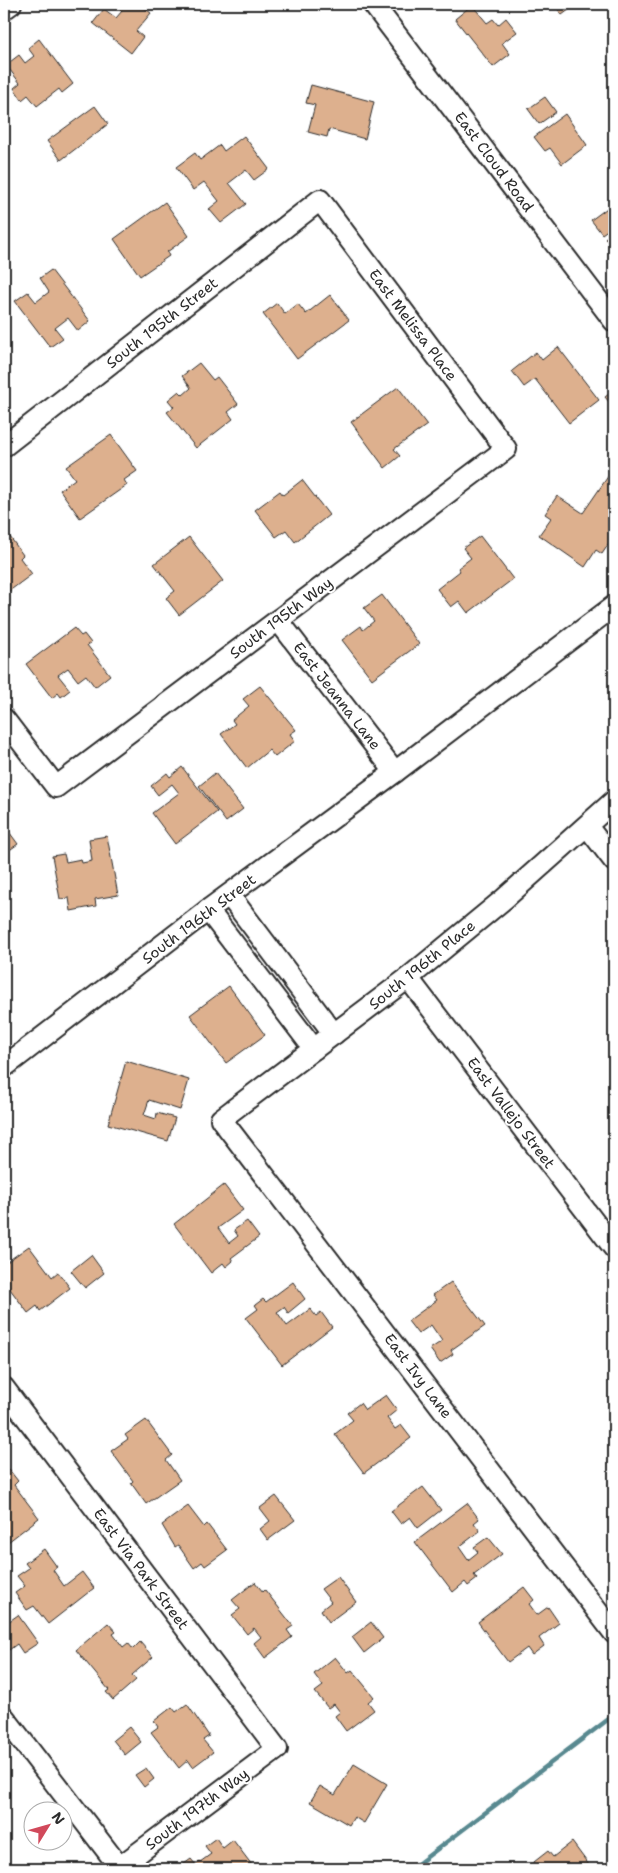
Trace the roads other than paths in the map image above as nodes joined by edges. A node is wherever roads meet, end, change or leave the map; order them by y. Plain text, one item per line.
1 (11, 4) edge
2 (373, 4) edge
3 (4, 9) edge
4 (320, 200) joint
5 (614, 321) edge
6 (4, 446) edge
7 (506, 449) joint
8 (614, 606) edge
9 (278, 620) junction
10 (4, 719) edge
11 (395, 772) junction
12 (614, 802) edge
13 (587, 826) junction
14 (614, 861) edge
15 (229, 895) junction
16 (208, 910) junction
17 (408, 978) junction
18 (303, 993) junction
19 (282, 1008) junction
20 (334, 1034) junction
21 (314, 1049) junction
22 (4, 1067) edge
23 (221, 1119) joint
24 (614, 1248) edge
25 (4, 1388) edge
26 (614, 1633) edge
27 (4, 1717) edge
28 (277, 1749) joint
29 (119, 1869) edge

1 - 3 street
2 - 5 street, East Cloud Road
4 - 6 street, South 195th Street
4 - 7 street, East Melissa Place
7 - 9 street, South 195th Way
8 - 11 street, South 196th Street
9 - 10 street, South 195th Way
9 - 11 street, East Jeanna Lane
11 - 15 street, South 196th Street
12 - 13 street, South 196th Place
13 - 14 street
13 - 17 street, South 196th Place
15 - 16 street, South 196th Street
15 - 18 street
16 - 19 street
16 - 22 street, South 196th Street
17 - 20 street, South 196th Place
17 - 24 street, East Vallejo Street
18 - 19 street
18 - 20 street
19 - 21 street
20 - 21 street, South 196th Place
21 - 23 street, South 196th Place
23 - 26 street, East Ivy Lane
25 - 28 street, East Via Park Street
27 - 29 street
28 - 29 street, South 197th Way

